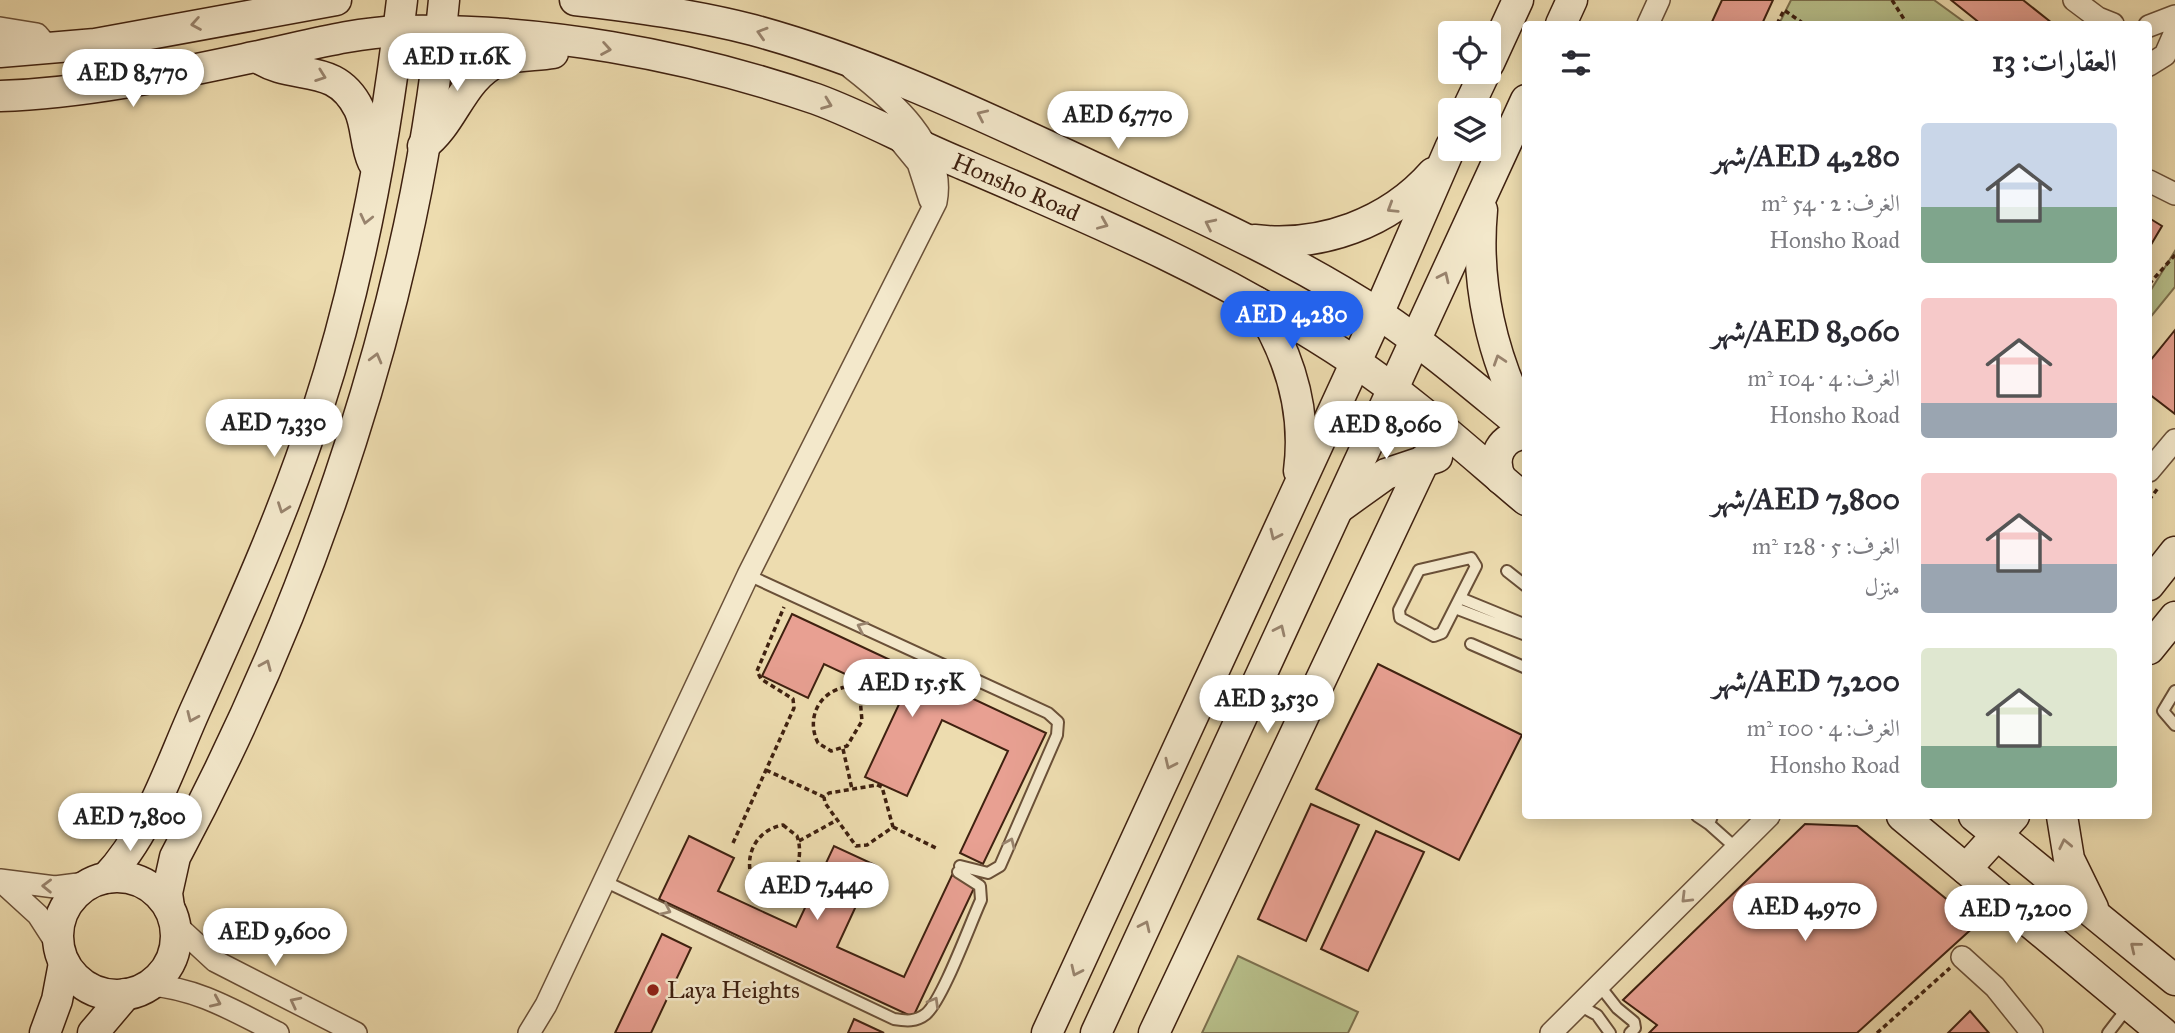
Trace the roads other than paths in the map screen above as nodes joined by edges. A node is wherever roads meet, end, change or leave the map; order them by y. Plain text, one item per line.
1 (274, 0) edge
2 (335, 0) edge
3 (402, 0) edge
4 (444, 0) edge
5 (575, 0) edge
6 (1518, 0) edge
7 (1572, 0) edge
8 (1659, 0) edge
9 (2074, 0) edge
10 (244, 15) junction
11 (2175, 16) edge
12 (1562, 21) edge
13 (1649, 21) edge
14 (2102, 21) edge
15 (2152, 25) edge
16 (0, 28) edge
17 (398, 31) junction
18 (441, 32) junction
19 (2175, 32) edge
20 (1501, 36) edge
21 (573, 43) junction
22 (49, 48) junction
23 (0, 52) edge
24 (828, 53) junction
25 (257, 57) junction
26 (2152, 64) edge
27 (0, 96) edge
28 (1522, 109) edge
29 (895, 135) junction
30 (423, 146) junction
31 (927, 149) junction
32 (1440, 161) edge
33 (1444, 161) edge
34 (377, 170) junction
35 (2152, 182) edge
36 (1484, 192) junction
37 (2175, 194) edge
38 (931, 215) junction
39 (1240, 239) junction
40 (1254, 299) junction
41 (1378, 314) junction
42 (1415, 339) junction
43 (1355, 362) junction
44 (1392, 389) junction
45 (1522, 413) edge
46 (1522, 429) edge
47 (1522, 433) edge
48 (2175, 440) edge
49 (1469, 452) junction
50 (1425, 459) junction
51 (2152, 467) edge
52 (1501, 479) junction
53 (1297, 487) junction
54 (1522, 497) edge
55 (1335, 512) junction
56 (2175, 552) edge
57 (1507, 571) dead end
58 (748, 575) junction
59 (2152, 581) edge
60 (1522, 583) edge
61 (1457, 603) junction
62 (2175, 617) edge
63 (1522, 624) edge
64 (1522, 633) edge
65 (1471, 644) dead end
66 (2152, 645) edge
67 (1522, 666) edge
68 (2175, 691) edge
69 (2175, 725) edge
70 (1766, 819) edge
71 (1906, 819) edge
72 (1956, 819) edge
73 (2062, 819) edge
74 (1710, 820) edge
75 (1995, 822) edge
76 (1934, 843) junction
77 (1737, 848) junction
78 (1966, 869) junction
79 (100, 880) junction
80 (0, 881) edge
81 (604, 881) junction
82 (2095, 915) junction
83 (172, 916) junction
84 (61, 955) junction
85 (1962, 957) road end
86 (2169, 970) edge
87 (1599, 985) junction
88 (138, 990) junction
89 (545, 1005) junction
90 (1579, 1005) junction
91 (2128, 1007) junction
92 (45, 1033) edge
93 (93, 1033) edge
94 (278, 1033) edge
95 (356, 1033) edge
96 (529, 1033) edge
97 (541, 1033) edge
98 (1047, 1033) edge
99 (1096, 1033) edge
100 (1154, 1033) edge
101 (1551, 1033) edge
102 (1610, 1033) edge
103 (1630, 1033) edge
104 (2032, 1033) edge
105 (2108, 1033) edge
106 (2163, 1033) edge

1 - 10 street
2 - 10 street
3 - 17 street
4 - 18 street
24 -> 5 street, Honsho Road
6 - 20 street
7 - 12 street
8 - 13 street
9 - 14 street
10 -> 22 street
11 - 15 street
16 - 22 street
17 - 18 street, Honsho Road
17 - 25 street, Honsho Road
17 - 34 street
18 - 21 street, Honsho Road
18 - 30 street
19 - 26 street
21 -> 29 street, Honsho Road
21 - 30 street
22 - 23 street
24 - 31 street
39 -> 24 street, Honsho Road
25 - 27 street, Honsho Road
25 -> 34 street
28 - 36 street
29 - 31 street, Honsho Road
29 - 38 street
83 -> 30 street
31 - 38 street
31 -> 40 street, Honsho Road
32 -> 39 street
33 - 41 street
34 -> 79 street
35 - 37 street
42 -> 36 street
45 -> 36 street
38 - 58 street
39 - 41 street, Honsho Road
40 - 43 street, Honsho Road
40 - 53 street
41 - 42 street, Honsho Road
41 - 43 street
42 - 44 street
42 - 46 street, Honsho Road
43 - 44 street, Honsho Road
43 - 53 street
44 - 49 street, Honsho Road
44 - 55 street
47 - 52 street
48 - 51 street
49 - 50 street
49 - 52 street, Honsho Road
50 - 55 street
50 - 100 street
52 - 54 street, Honsho Road
53 -> 98 street
99 -> 55 street
56 - 59 street
57 - 60 lane
58 - 81 street
81 -> 58 lane
61 - 61 lane
61 - 63 lane
61 - 64 lane
62 - 66 street
65 - 67 lane
68 - 69 lane
70 - 77 street
71 - 76 street
72 - 76 street
82 -> 73 street
74 - 77 lane
75 - 78 street
75 - 82 street
76 - 78 street
77 -> 87 street
78 - 91 street
79 -> 80 street
79 - 83 street
79 - 84 street
80 - 84 street
81 - 89 street
86 -> 82 street
83 - 88 street
95 -> 83 street
84 - 88 street
84 - 92 street
85 - 104 street
87 - 90 street
87 - 103 lane
88 - 93 street
88 -> 94 street
89 - 96 street
89 - 97 street
90 - 101 street
90 - 102 lane
91 - 105 lane
91 - 106 street

